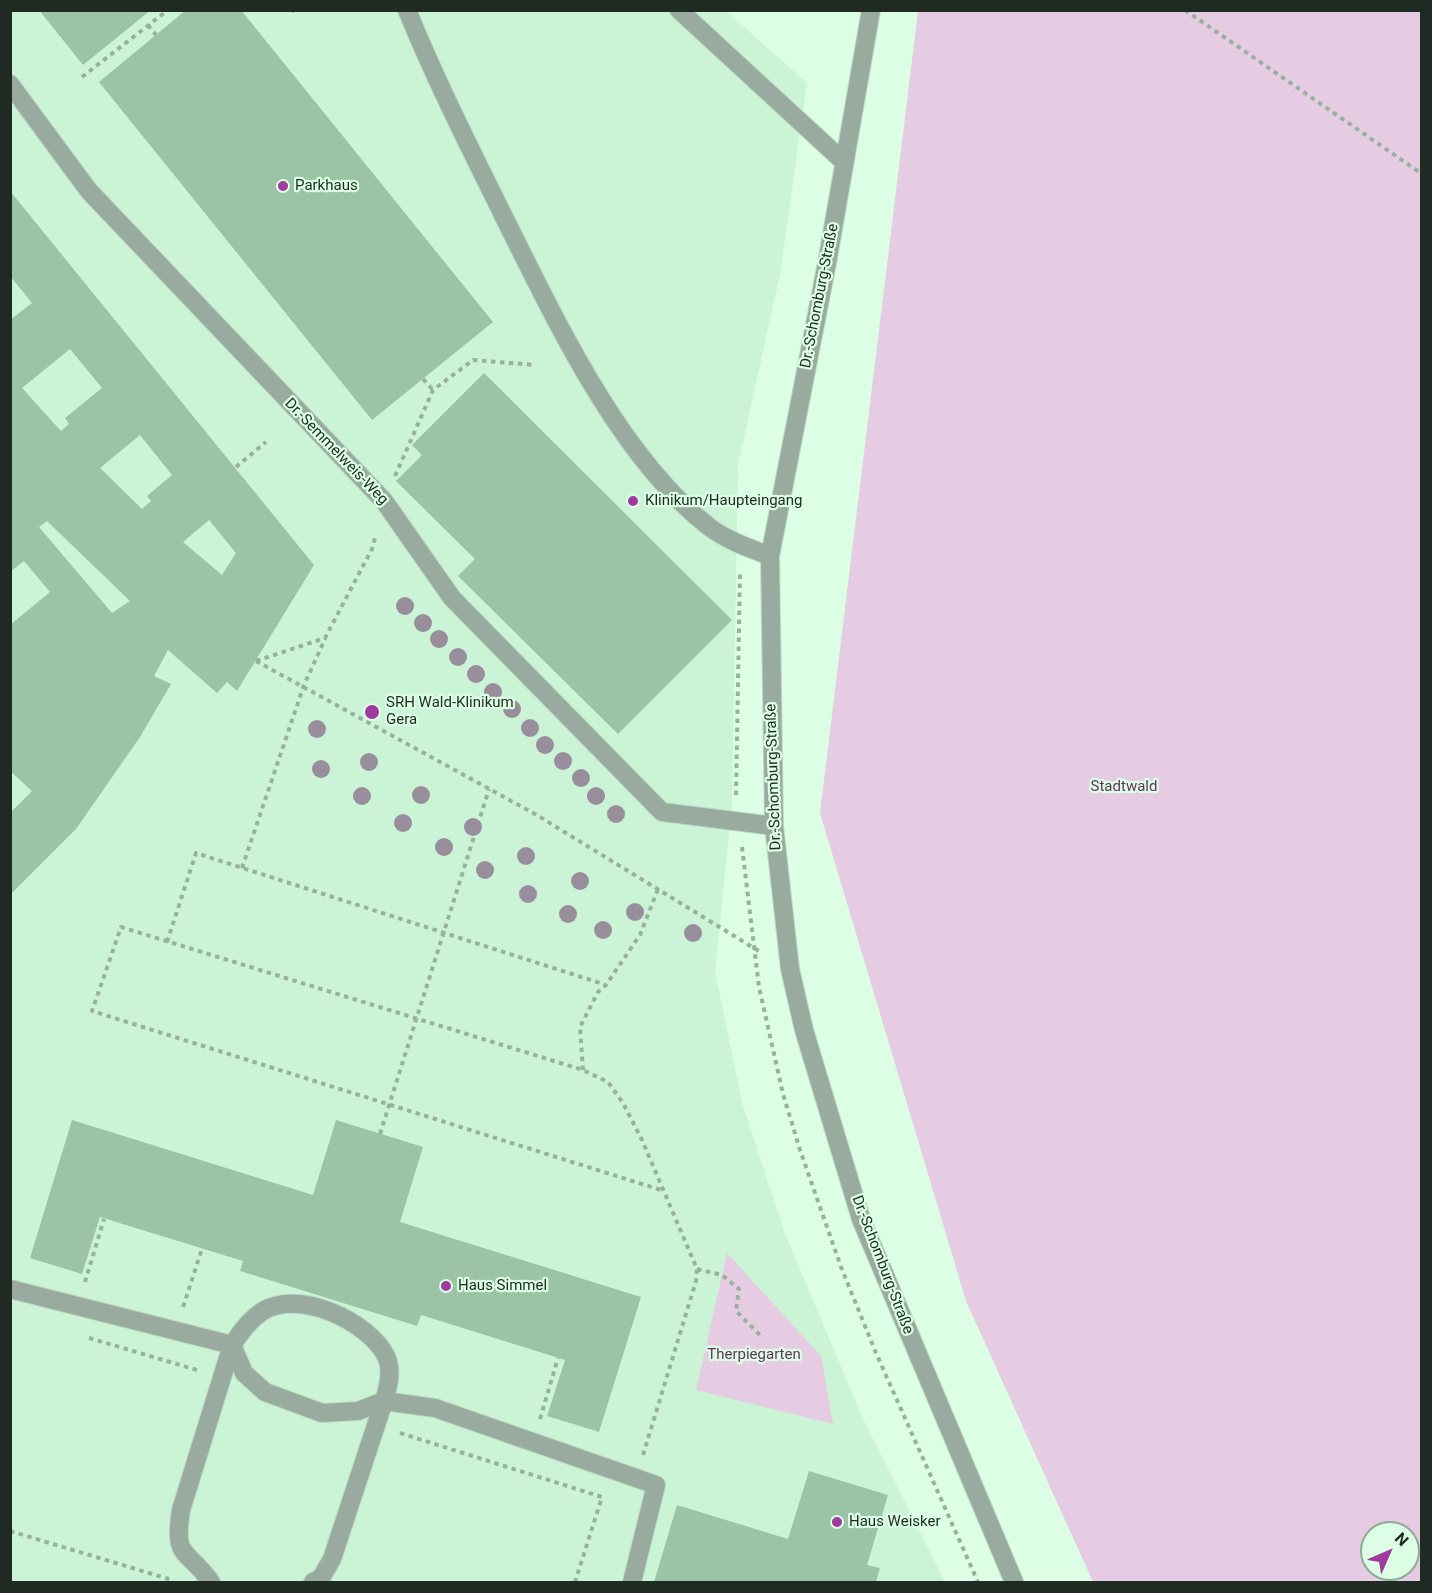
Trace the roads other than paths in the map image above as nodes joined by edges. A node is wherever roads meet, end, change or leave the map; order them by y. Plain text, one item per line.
1 (407, 10) edge
2 (679, 10) edge
3 (871, 10) edge
4 (10, 84) edge
5 (844, 162) junction
6 (770, 556) junction
7 (774, 826) junction
8 (10, 1288) edge
9 (232, 1345) junction
10 (384, 1401) junction
11 (211, 1582) edge
12 (314, 1582) edge
13 (632, 1582) edge
14 (1014, 1582) edge

1 - 6 street
2 - 5 street
3 - 5 street, Dr.-Schomburg-Straße
4 - 7 street, Dr.-Semmelweis-Weg
5 - 6 street, Dr.-Schomburg-Straße
6 - 7 street, Dr.-Schomburg-Straße
7 - 14 street, Dr.-Schomburg-Straße
8 - 9 street
9 - 10 street
9 - 10 street
9 - 11 street
10 - 12 street
10 - 13 street

